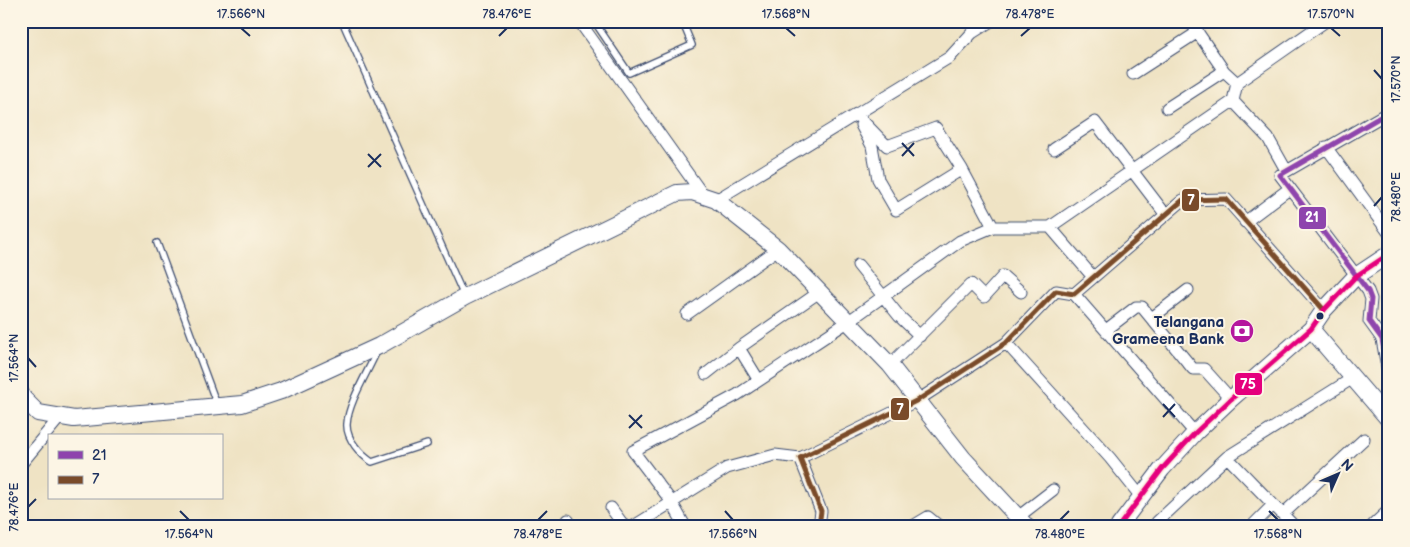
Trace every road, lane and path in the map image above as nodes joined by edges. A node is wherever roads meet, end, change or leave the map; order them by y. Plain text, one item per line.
1 (342, 21) edge
2 (579, 21) edge
3 (594, 21) edge
4 (682, 21) edge
5 (991, 21) edge
6 (1190, 21) edge
7 (1326, 21) edge
8 (1198, 32) junction
9 (610, 56) junction
10 (1224, 71) junction
11 (1133, 74) dead end
12 (1237, 83) junction
13 (1233, 100) junction
14 (1167, 108) dead end
15 (1389, 112) edge
16 (856, 114) junction
17 (1326, 147) junction
18 (1054, 149) dead end
19 (962, 169) junction
20 (1130, 170) junction
21 (1286, 170) junction
22 (1289, 189) junction
23 (710, 197) junction
24 (1166, 215) junction
25 (1245, 222) junction
26 (994, 227) junction
27 (1050, 227) junction
28 (1389, 233) edge
29 (157, 244) dead end
30 (778, 249) junction
31 (1389, 254) edge
32 (858, 265) dead end
33 (1356, 276) junction
34 (1093, 277) junction
35 (1188, 290) dead end
36 (1021, 292) dead end
37 (818, 294) junction
38 (1074, 294) junction
39 (884, 297) junction
40 (465, 298) junction
41 (1324, 310) junction
42 (687, 314) dead end
43 (1152, 317) junction
44 (849, 321) junction
45 (1311, 329) junction
46 (1106, 330) junction
47 (920, 336) junction
48 (1006, 343) junction
49 (379, 346) junction
50 (739, 348) junction
51 (890, 365) junction
52 (1388, 372) edge
53 (706, 374) dead end
54 (1353, 378) junction
55 (758, 379) junction
56 (21, 394) edge
57 (1231, 399) junction
58 (918, 400) junction
59 (217, 405) junction
60 (60, 417) junction
61 (1389, 420) edge
62 (1195, 433) junction
63 (1364, 440) dead end
64 (427, 444) dead end
65 (1227, 457) junction
66 (800, 458) junction
67 (21, 464) edge
68 (1054, 490) dead end
69 (1142, 498) junction
70 (671, 502) junction
71 (1273, 505) junction
72 (611, 508) dead end
73 (1389, 510) edge
74 (1283, 514) junction
75 (1022, 521) edge
76 (1157, 522) dead end
77 (624, 526) edge
78 (634, 526) edge
79 (685, 526) edge
80 (819, 526) edge
81 (913, 526) edge
82 (939, 526) edge
83 (1119, 526) edge
84 (1252, 526) edge
85 (1294, 526) edge
86 (1372, 526) edge

1 - 40 lane
2 - 9 street
3 - 9 lane
4 - 9 lane
5 - 16 street
6 - 8 street
7 - 12 street
8 - 10 street
8 - 11 street
9 - 23 street
10 - 12 street
10 - 14 street
12 - 13 street
13 - 20 street
13 - 21 street
15 - 17 street
16 - 19 street
16 - 19 street
16 - 23 street
17 - 21 street
17 - 28 street
18 - 20 street
19 - 26 street
20 - 24 street
20 - 27 street
21 - 22 street
22 - 25 street
22 - 33 street
23 - 30 main road
23 - 40 main road
24 - 25 street
24 - 34 street
25 - 41 street
26 - 27 street
26 - 39 street
27 - 34 street
29 - 59 lane
30 - 37 main road
30 - 42 street
31 - 33 main road
32 - 39 street
33 - 41 main road
33 - 52 street
34 - 38 street
35 - 43 street
36 - 47 street
37 - 44 main road
37 - 50 street
38 - 46 street
38 - 48 street
39 - 44 street
39 - 47 street
40 - 49 main road
41 - 45 main road
43 - 46 street
43 - 57 street
44 - 51 main road
44 - 55 street
45 - 54 main road
45 - 57 main road
46 - 62 street
47 - 51 street
48 - 58 street
48 - 69 street
49 - 59 main road
49 - 64 lane
50 - 53 street
50 - 55 street
51 - 58 main road
54 - 61 main road
54 - 65 street
55 - 70 street
56 - 60 main road
57 - 62 main road
58 - 66 street
58 - 75 main road
59 - 60 main road
60 - 67 street
62 - 69 main road
63 - 74 street
65 - 71 street
65 - 76 street
66 - 70 street
66 - 80 street
68 - 75 street
69 - 83 main road
70 - 78 street
70 - 79 street
71 - 74 street
71 - 84 street
72 - 77 street
73 - 86 street
74 - 85 street
81 - 82 street

